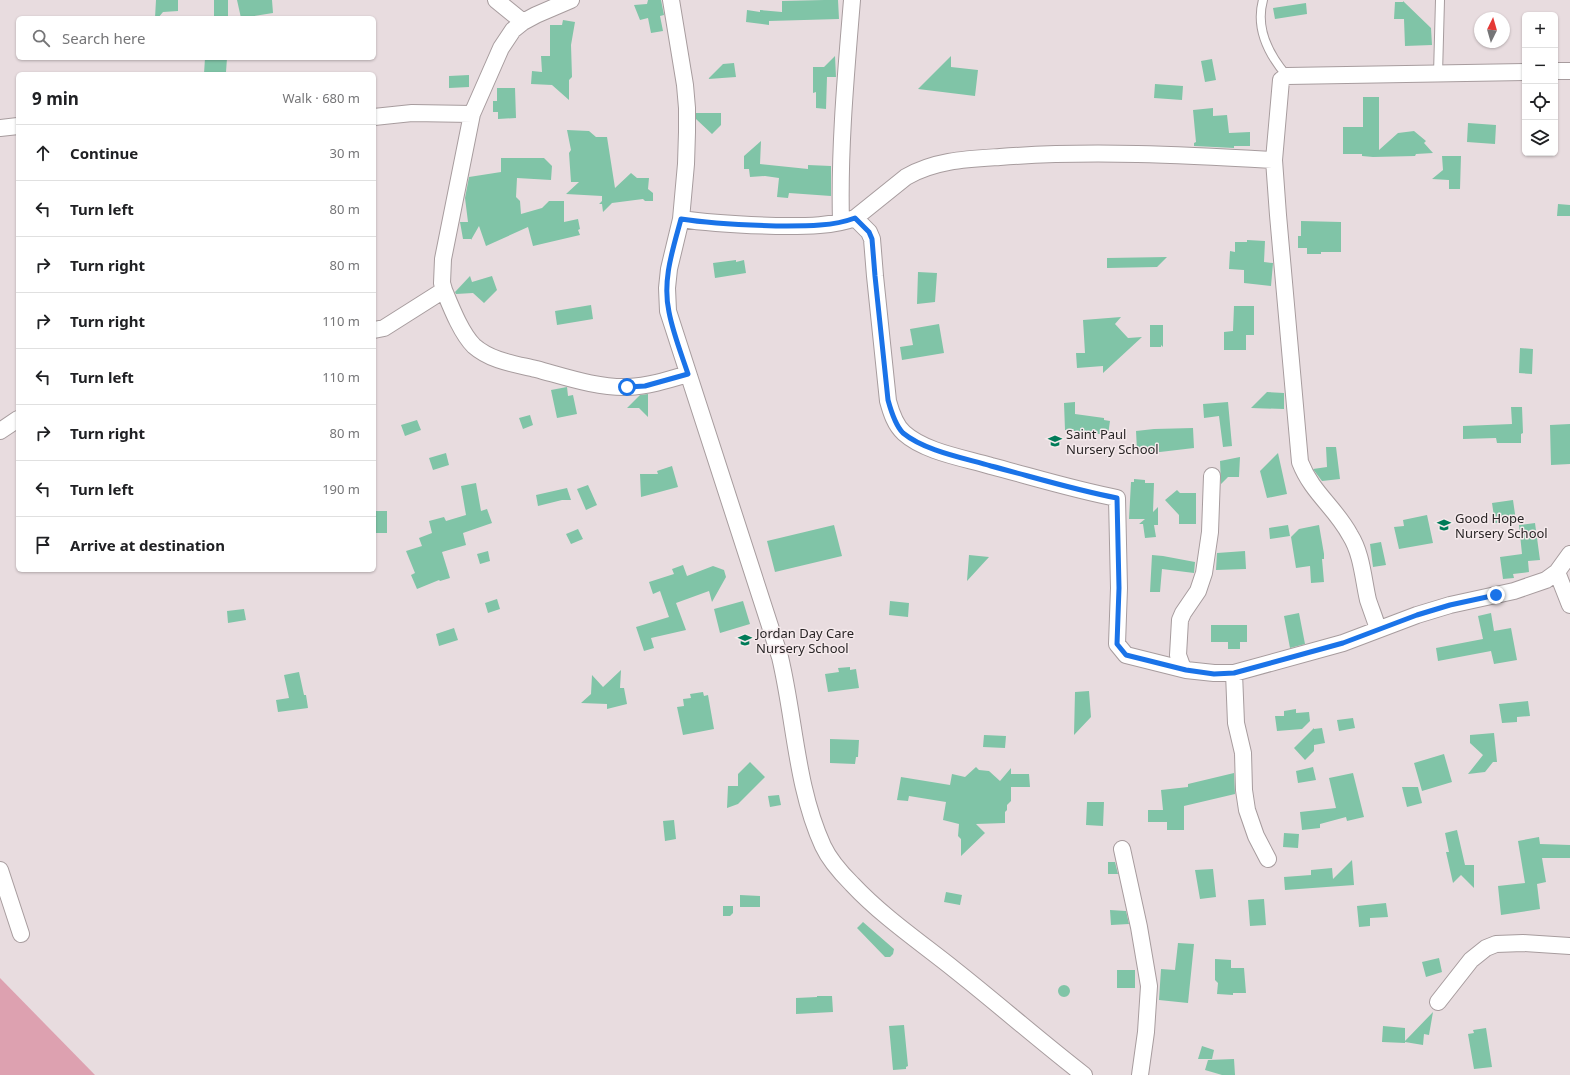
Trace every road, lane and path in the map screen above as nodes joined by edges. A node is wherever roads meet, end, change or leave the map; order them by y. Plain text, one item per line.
1 (496, 0) edge
2 (571, 0) edge
3 (670, 0) edge
4 (852, 0) edge
5 (1440, 0) edge
6 (1260, 2) edge
7 (523, 22) junction
8 (1558, 71) edge
9 (1570, 71) edge
10 (1522, 72) edge
11 (1438, 74) junction
12 (1287, 76) junction
13 (472, 114) junction
14 (376, 117) edge
15 (16, 126) edge
16 (0, 128) edge
17 (1274, 160) junction
18 (681, 219) junction
19 (848, 220) junction
20 (444, 290) junction
21 (376, 330) edge
22 (688, 374) junction
23 (16, 420) edge
24 (0, 431) edge
25 (1212, 476) dead end
26 (1570, 554) edge
27 (1557, 572) junction
28 (1570, 605) edge
29 (1378, 629) junction
30 (1186, 670) junction
31 (1234, 673) junction
32 (1122, 849) dead end
33 (1268, 859) dead end
34 (0, 870) edge
35 (21, 934) dead end
36 (1570, 946) edge
37 (1438, 1002) dead end
38 (1084, 1075) edge
39 (1140, 1075) edge

1 - 7 street
2 - 7 street
3 - 18 street
4 - 19 street
5 - 11 lane
6 - 12 lane
7 - 13 street
8 - 9 street
10 - 11 street
11 - 12 street
12 - 17 street
13 - 14 street
13 - 20 street
15 - 16 street
17 - 19 street
17 - 29 street
18 - 19 street
18 - 22 street
19 - 30 street
20 - 21 street
20 - 22 street
22 - 38 street
23 - 24 street
25 - 30 street
26 - 27 street
27 - 28 street
27 - 29 street
29 - 31 street
30 - 31 street
31 - 33 street
32 - 39 street
34 - 35 street
36 - 37 street

